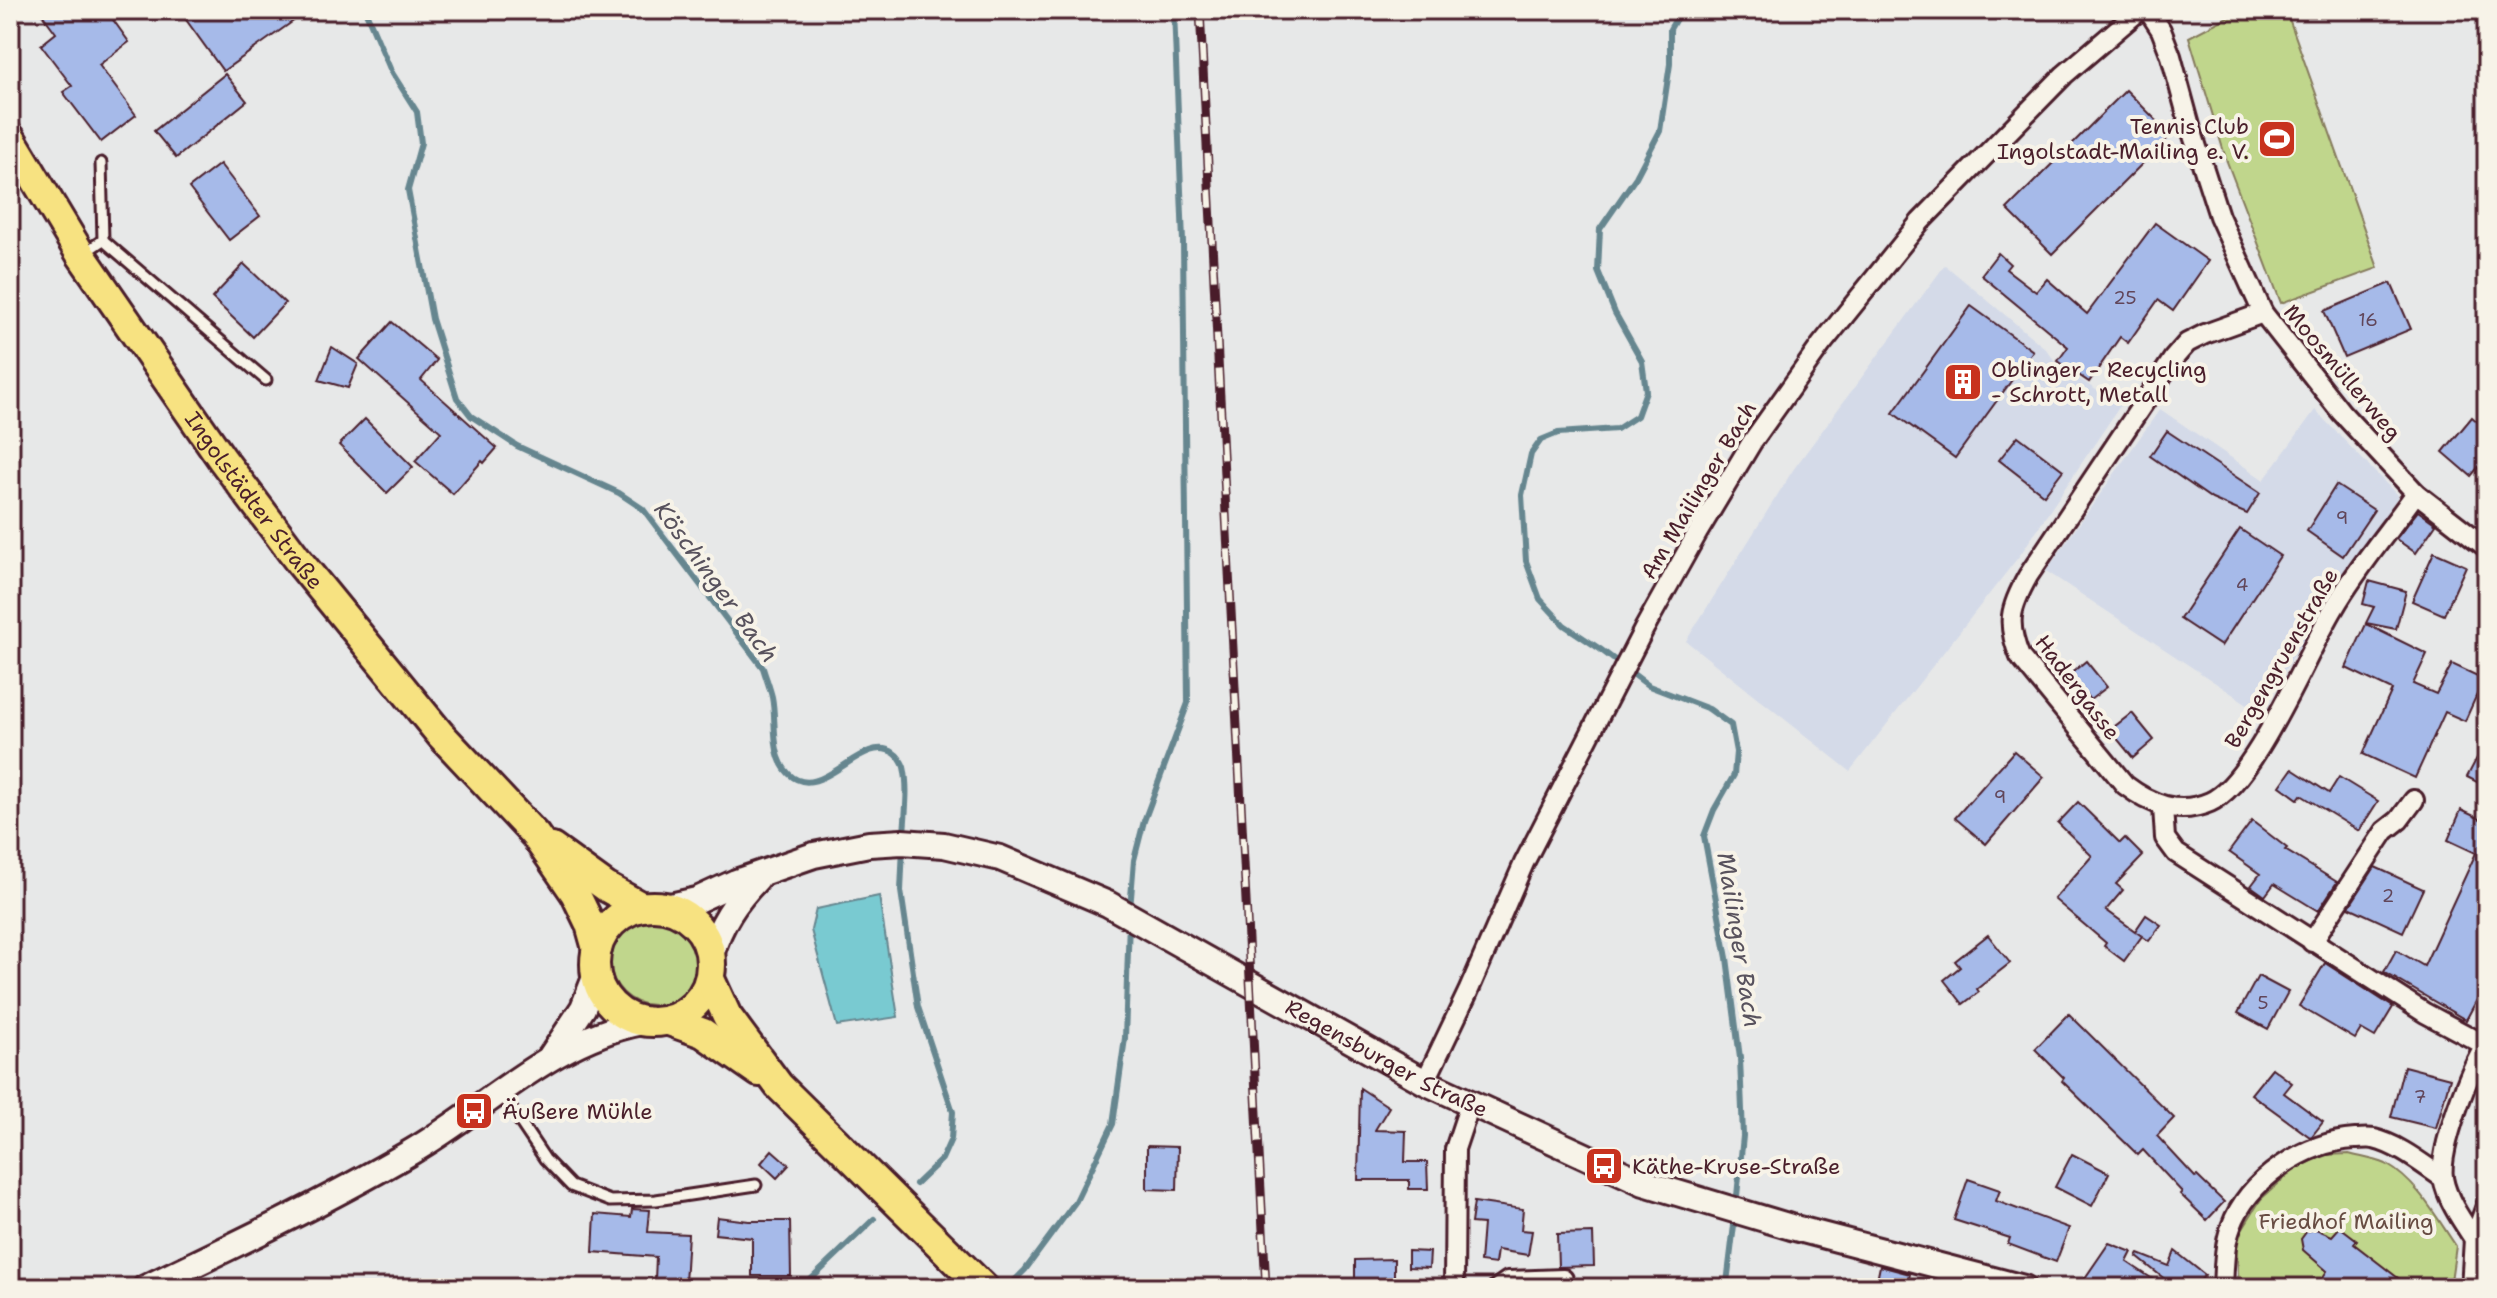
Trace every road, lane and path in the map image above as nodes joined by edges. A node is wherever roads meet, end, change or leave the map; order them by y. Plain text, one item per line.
1 (2140, 10) edge
2 (2148, 10) edge
3 (10, 137) edge
4 (101, 163) dead end
5 (92, 247) junction
6 (2263, 313) junction
7 (266, 380) dead end
8 (2416, 493) junction
9 (2487, 548) edge
10 (2414, 800) dead end
11 (2163, 807) junction
12 (535, 835) junction
13 (763, 874) junction
14 (654, 907) junction
15 (2312, 942) junction
16 (596, 962) junction
17 (711, 967) junction
18 (655, 1021) junction
19 (2486, 1044) edge
20 (551, 1056) junction
21 (1425, 1082) junction
22 (779, 1086) junction
23 (500, 1092) junction
24 (1470, 1104) junction
25 (2443, 1178) junction
26 (756, 1185) dead end
27 (2487, 1203) edge
28 (2474, 1239) junction
29 (1563, 1279) dead end
30 (980, 1285) edge
31 (2477, 1285) edge
32 (145, 1288) edge
33 (1454, 1288) edge
34 (1498, 1288) edge
35 (2024, 1288) edge
36 (2223, 1288) edge

1 - 21 street, Am Mailinger Bach
2 - 6 street, Moosmüllerweg
3 - 5 main road, Ingolstädter Straße
4 - 5 lane
5 - 7 lane
5 - 12 main road, Ingolstädter Straße
6 - 8 street, Moosmüllerweg
6 - 11 street, Hadergasse
8 - 9 street, Moosmüllerweg
8 - 11 street, Bergengruenstraße
10 - 15 street
11 - 15 street
12 - 14 main road
12 - 16 main road
13 - 14 street, Regensburger Straße
13 - 17 street, Regensburger Straße
13 - 21 street, Regensburger Straße
14 - 16 main road
14 - 17 main road
15 - 19 street
16 - 18 main road
16 - 20 street
17 - 18 main road
17 - 22 main road
18 - 20 street
18 - 22 main road
19 - 25 street
20 - 23 street
21 - 24 street, Regensburger Straße
22 - 30 main road
23 - 26 lane
23 - 32 street
24 - 33 street
24 - 35 street, Regensburger Straße
25 - 28 street
25 - 36 street
27 - 28 street
28 - 31 street
29 - 34 street

